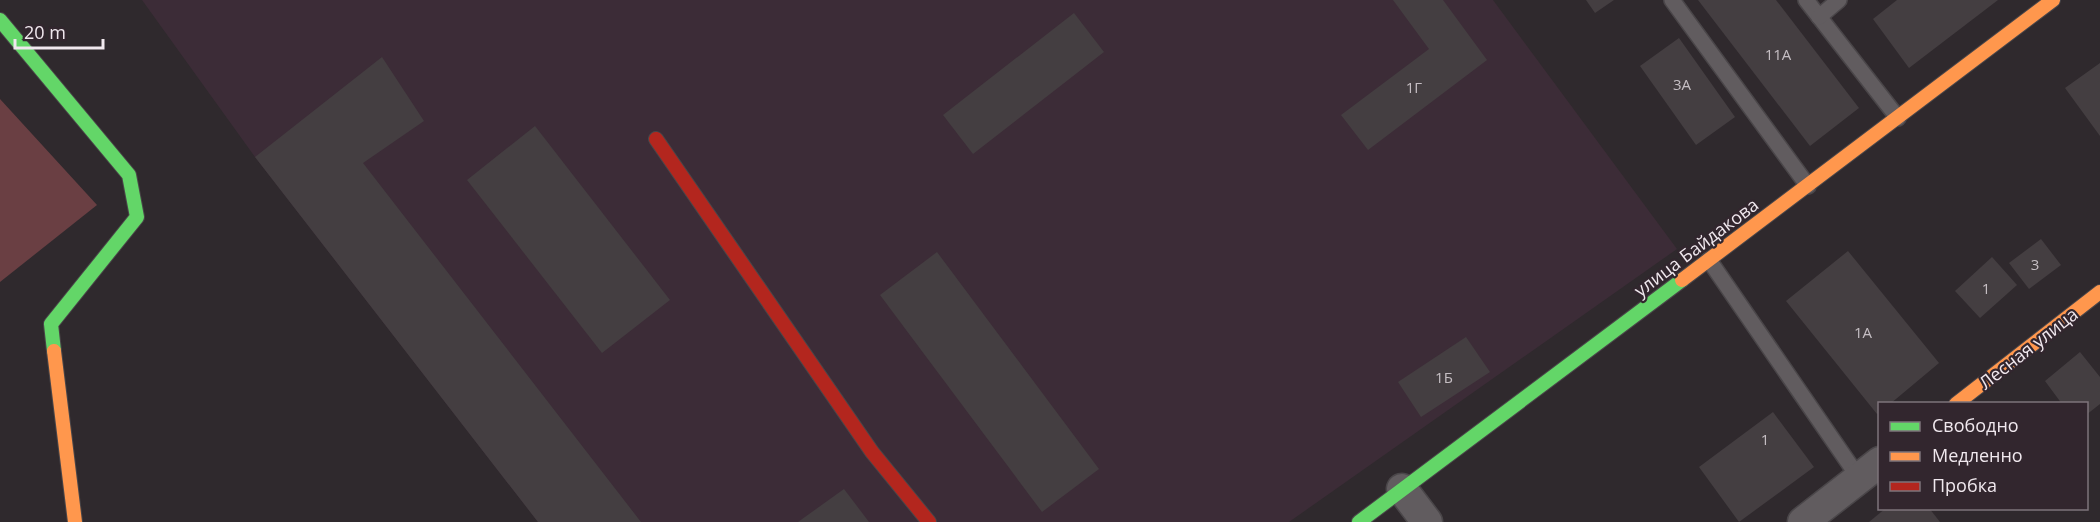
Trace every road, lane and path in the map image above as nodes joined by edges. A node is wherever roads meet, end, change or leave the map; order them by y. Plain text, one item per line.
1 (1672, 0) edge
2 (1806, 0) edge
3 (1839, 0) edge
4 (2053, 0) edge
5 (1819, 17) junction
6 (0, 20) edge
7 (1898, 118) junction
8 (656, 138) dead end
9 (1808, 186) junction
10 (1709, 260) junction
11 (2100, 292) edge
12 (1959, 402) edge
13 (1869, 470) edge
14 (1402, 489) junction
15 (75, 522) edge
16 (929, 522) edge
17 (1359, 522) edge
18 (1427, 522) edge
19 (1803, 522) edge

1 - 9 lane
2 - 5 lane
3 - 5 lane
4 - 7 street, улица Байдакова
5 - 7 lane
6 - 15 street
7 - 9 street, улица Байдакова
8 - 16 street
9 - 10 street, улица Байдакова
10 - 13 lane
10 - 14 street, улица Байдакова
11 - 12 street, Лесная улица
13 - 19 street
14 - 17 street, улица Байдакова
14 - 18 street

